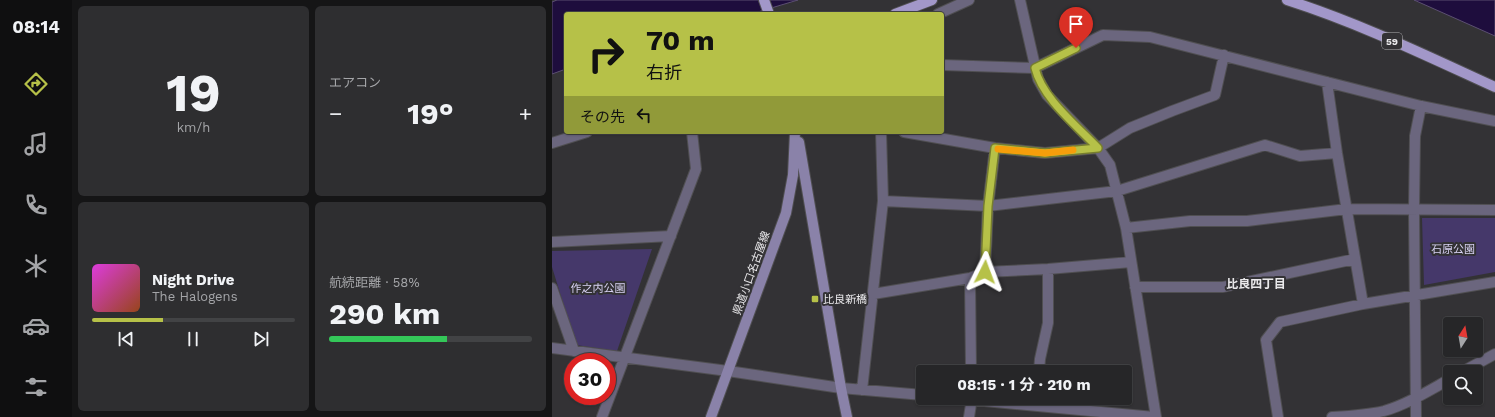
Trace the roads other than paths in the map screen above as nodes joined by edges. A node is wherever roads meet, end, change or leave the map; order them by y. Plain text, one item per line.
1 (764, 0) edge
2 (932, 0) edge
3 (969, 0) edge
4 (1020, 0) edge
5 (1287, 0) edge
6 (768, 12) edge
7 (900, 12) edge
8 (942, 12) edge
9 (1224, 56) junction
10 (944, 65) edge
11 (1035, 68) junction
12 (1327, 82) junction
13 (1495, 87) edge
14 (1421, 106) junction
15 (1495, 121) edge
16 (581, 134) edge
17 (692, 134) edge
18 (796, 134) edge
19 (796, 134) edge
20 (881, 134) edge
21 (915, 134) edge
22 (552, 143) edge
23 (995, 148) junction
24 (1098, 148) junction
25 (1337, 153) junction
26 (1117, 191) junction
27 (883, 201) junction
28 (988, 206) junction
29 (1347, 209) junction
30 (1414, 210) junction
31 (1495, 210) edge
32 (1126, 228) junction
33 (671, 236) junction
34 (552, 242) edge
35 (1355, 259) junction
36 (1131, 262) junction
37 (1048, 269) junction
38 (985, 272) junction
39 (970, 278) junction
40 (1495, 282) edge
41 (1135, 287) junction
42 (552, 288) edge
43 (873, 294) junction
44 (1414, 296) junction
45 (1363, 304) junction
46 (552, 348) edge
47 (574, 351) junction
48 (1495, 354) edge
49 (624, 358) junction
50 (971, 365) edge
51 (1040, 365) edge
52 (1475, 365) edge
53 (728, 371) junction
54 (1443, 383) edge
55 (841, 388) junction
56 (862, 390) junction
57 (916, 394) edge
58 (1415, 398) junction
59 (971, 405) edge
60 (1060, 405) edge
61 (602, 417) edge
62 (711, 417) edge
63 (847, 417) edge
64 (970, 417) edge
65 (1155, 417) edge
66 (1278, 417) edge
67 (1332, 417) edge
68 (1416, 417) edge

1 - 6 main road
2 - 7 main road
3 - 8 street
4 - 11 street
5 - 13 main road, 59
9 - 11 street
9 - 12 street
9 - 24 street
10 - 11 street
11 - 24 street
12 - 14 street
12 - 25 street
14 - 15 street
14 - 30 street
16 - 22 street
17 - 33 street
18 - 53 main road, 県道小口名古屋線
19 - 55 main road
20 - 27 street
21 - 23 street
23 - 24 street
23 - 28 street
24 - 26 street
25 - 26 street
25 - 29 street
26 - 28 street
26 - 32 street
27 - 28 street
27 - 43 street
28 - 38 street
29 - 30 street
29 - 32 street
29 - 35 street
30 - 31 street
30 - 44 street
32 - 36 street
33 - 34 street
33 - 49 street
35 - 41 street
35 - 45 street
36 - 37 street
36 - 41 street
37 - 38 street
37 - 51 street
38 - 39 street
39 - 43 street
39 - 50 street
40 - 44 street
41 - 65 street
42 - 47 street
43 - 56 street
44 - 45 street
44 - 58 street
45 - 66 street
46 - 47 street
47 - 49 street
48 - 52 street
49 - 53 street
49 - 61 street
53 - 55 street
53 - 62 main road, 県道小口名古屋線
54 - 58 street
55 - 56 street
55 - 63 main road
56 - 57 street
58 - 67 street
58 - 68 street
59 - 64 street
60 - 65 street

